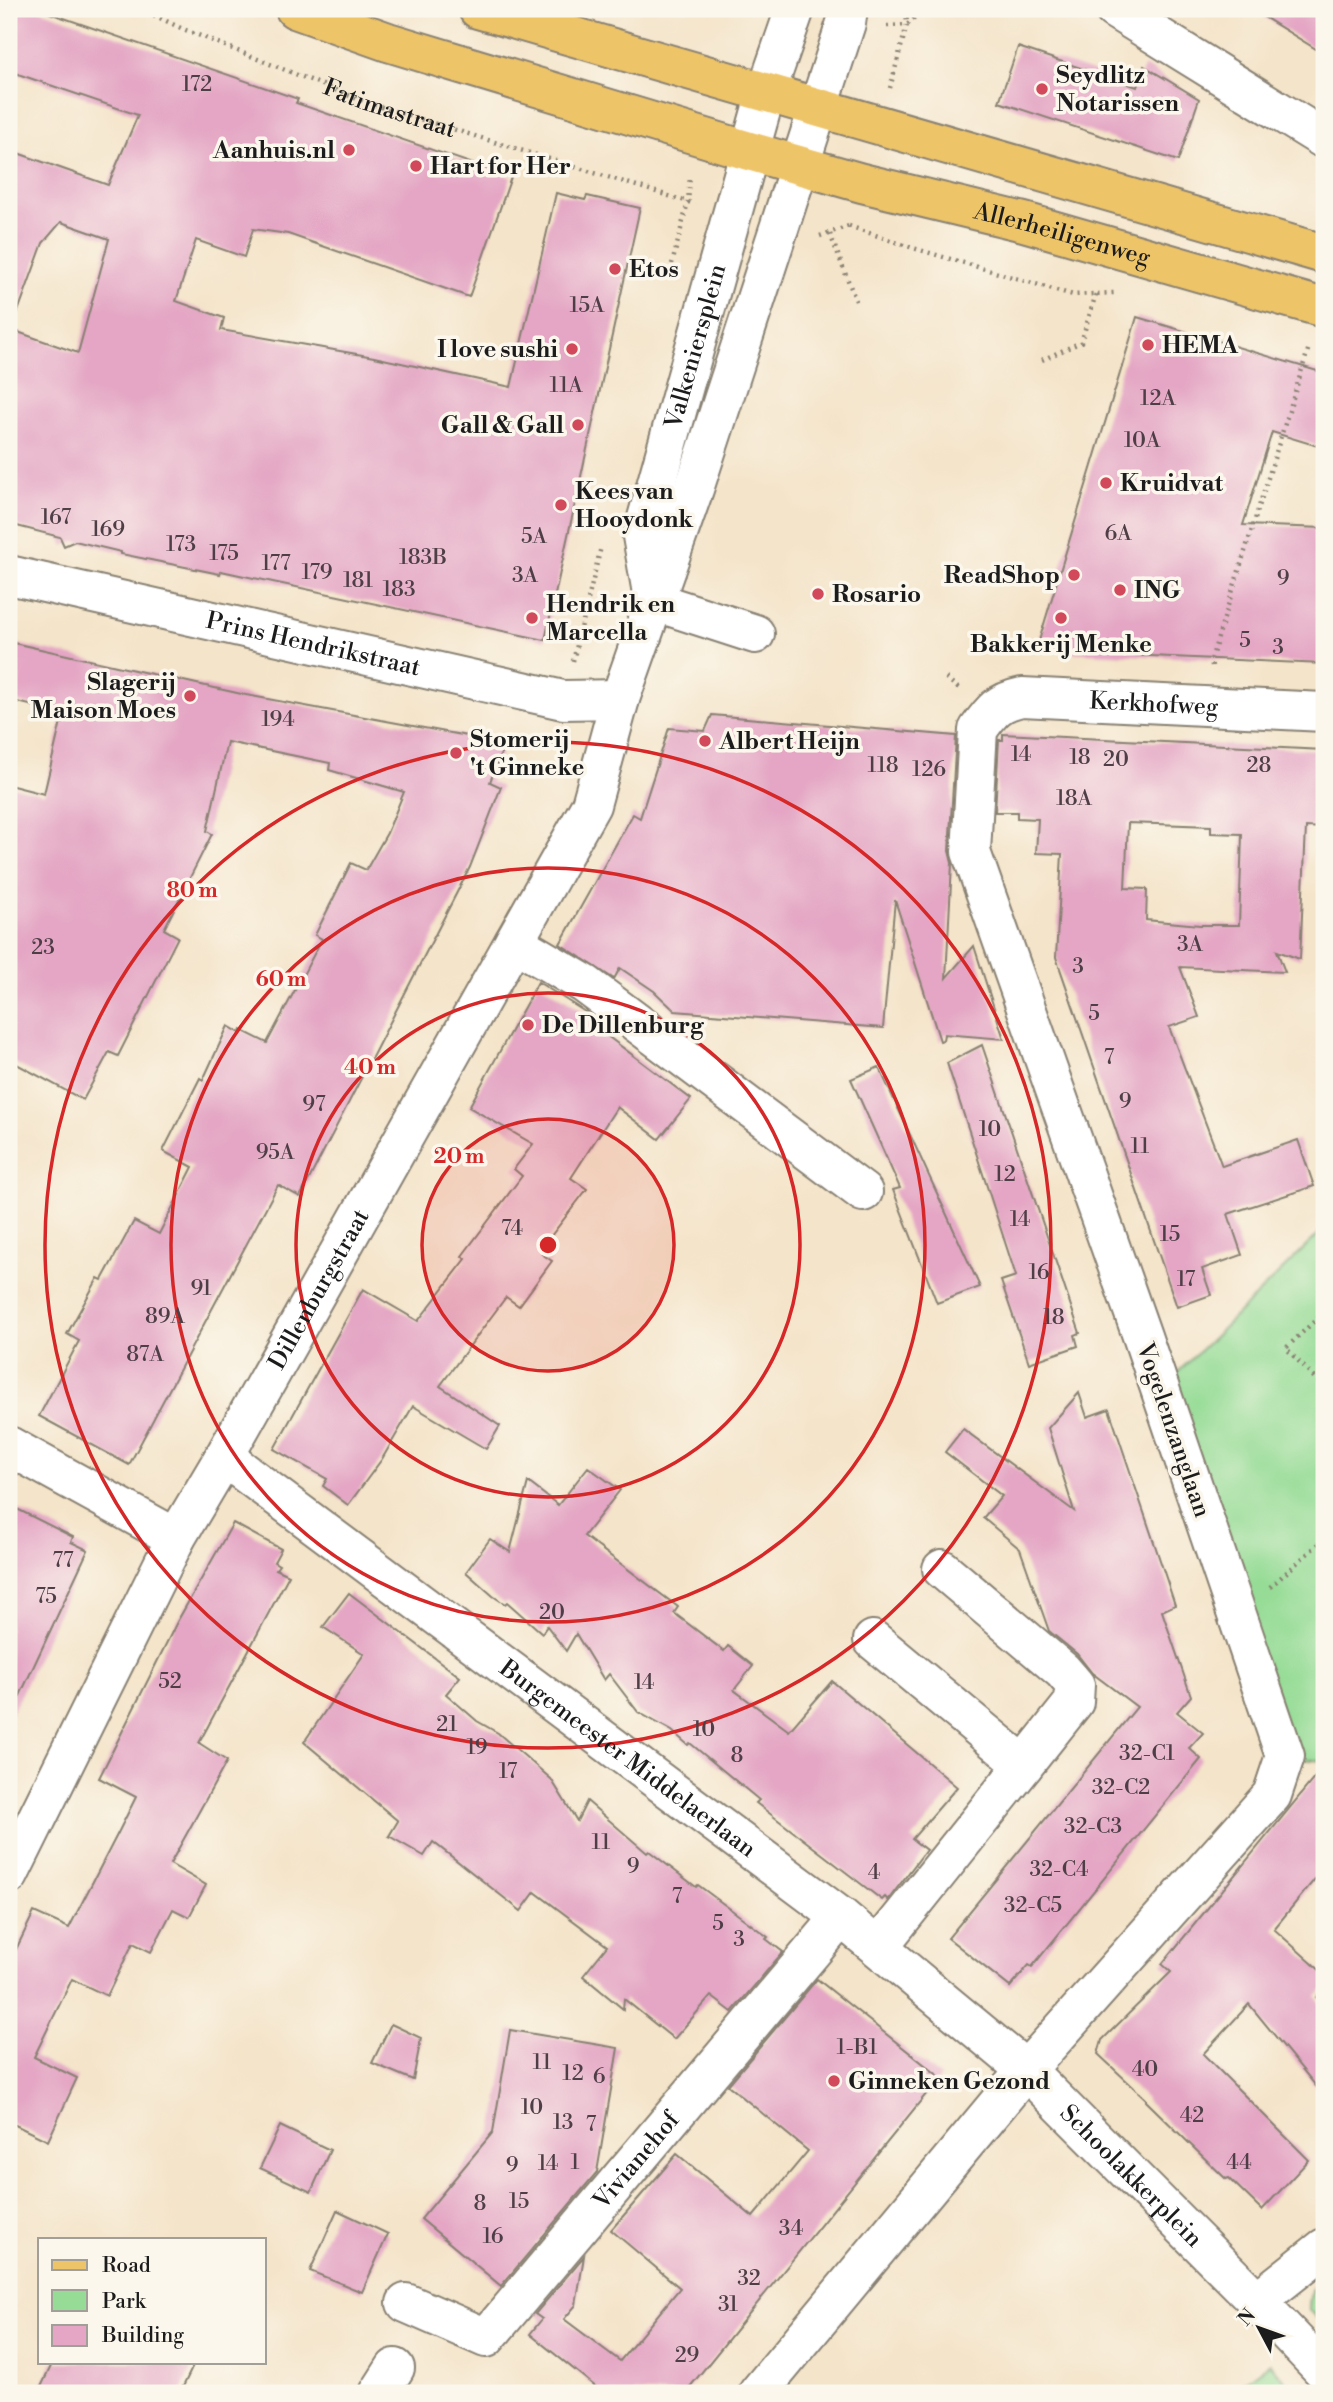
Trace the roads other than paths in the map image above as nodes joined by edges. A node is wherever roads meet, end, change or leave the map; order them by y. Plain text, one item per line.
1 (295, 9) edge
2 (478, 9) edge
3 (795, 9) edge
4 (848, 9) edge
5 (1114, 9) edge
6 (766, 93) junction
7 (818, 106) junction
8 (1324, 139) edge
9 (749, 151) junction
10 (799, 165) junction
11 (1324, 254) edge
12 (1318, 324) edge
13 (9, 575) edge
14 (653, 601) junction
15 (755, 634) dead end
16 (620, 699) junction
17 (1324, 712) edge
18 (990, 714) joint
19 (514, 942) junction
20 (863, 1192) dead end
21 (9, 1446) edge
22 (224, 1457) junction
23 (176, 1538) junction
24 (942, 1569) dead end
25 (873, 1640) dead end
26 (1024, 1765) junction
27 (9, 1875) edge
28 (841, 1917) junction
29 (879, 1946) junction
30 (1026, 2070) junction
31 (1324, 2248) edge
32 (1257, 2301) junction
33 (406, 2303) dead end
34 (1324, 2371) edge
35 (758, 2393) edge

1 - 9 main road
2 - 6 main road
3 - 6 street, Valkeniersplein
4 - 7 street, Valkeniersplein
5 - 8 street
6 - 7 main road
6 - 9 street, Valkeniersplein
7 - 10 street, Valkeniersplein
7 - 11 main road
9 - 10 main road
9 - 14 street, Valkeniersplein
10 - 12 main road, Allerheiligenweg
10 - 14 street, Valkeniersplein
13 - 16 street, Prins Hendrikstraat
14 - 15 street
14 - 16 street, Valkeniersplein
16 - 19 street, Dillenburgstraat
17 - 18 street, Kerkhofweg
18 - 30 street, Vogelenzanglaan
19 - 20 street
19 - 22 street, Dillenburgstraat
21 - 23 street
22 - 23 street, Dillenburgstraat
22 - 28 street, Burgemeester Middelaerlaan
23 - 27 street, Dillenburgstraat
24 - 26 street
25 - 26 street
26 - 29 street
28 - 29 street, Burgemeester Middelaerlaan
28 - 33 street, Vivianehof
29 - 30 street, Burgemeester Middelaerlaan
30 - 32 street, Schoolakkerplein
30 - 35 street
31 - 32 street
32 - 34 street, Schoolakkerplein

